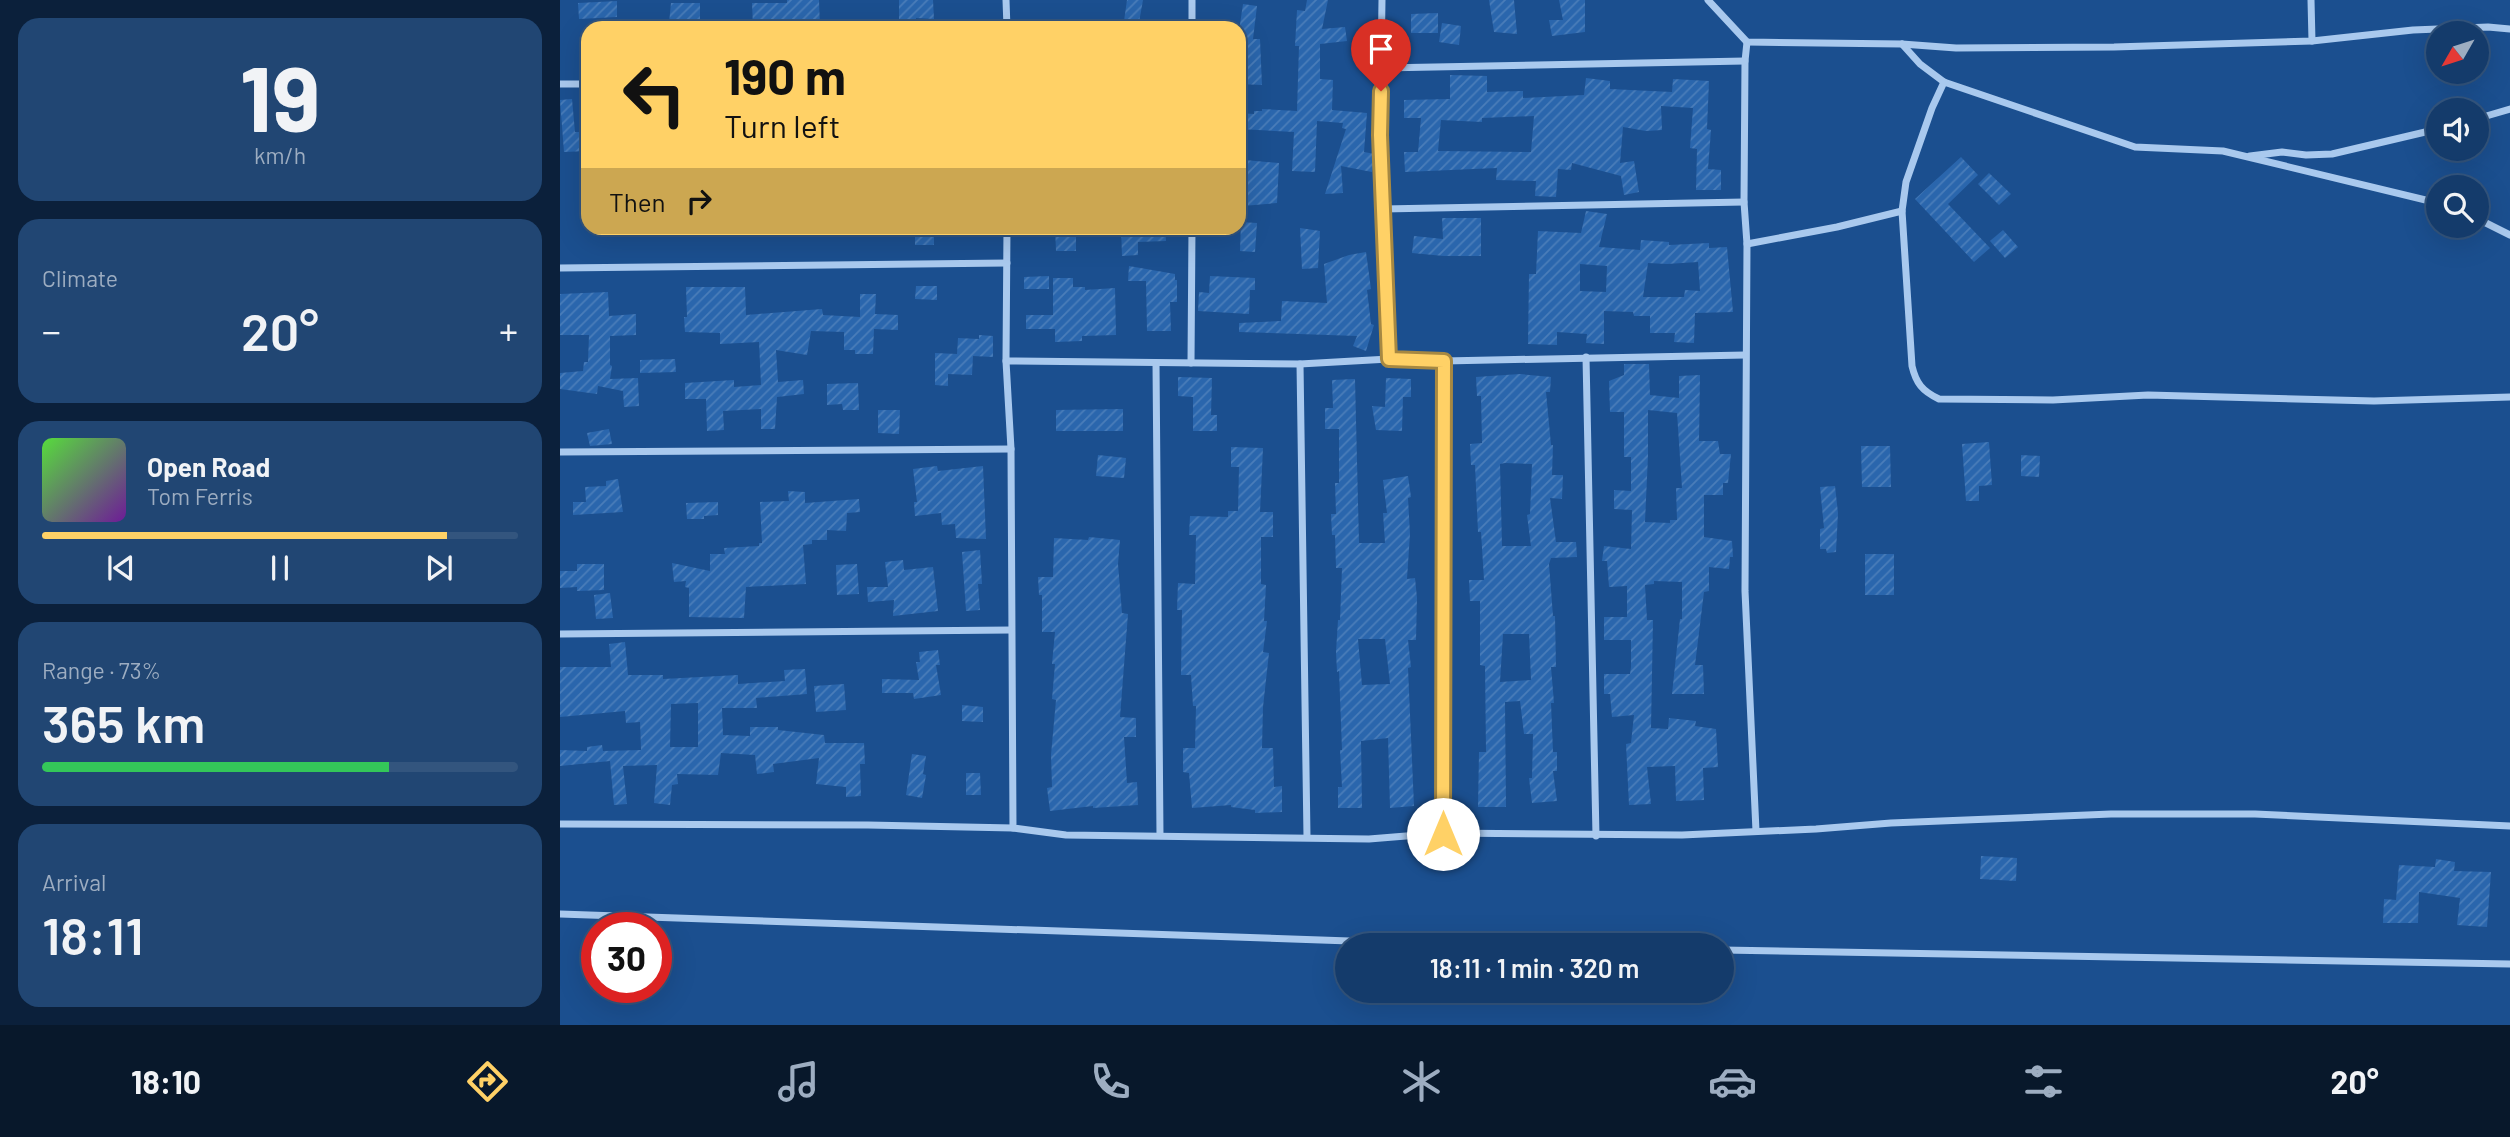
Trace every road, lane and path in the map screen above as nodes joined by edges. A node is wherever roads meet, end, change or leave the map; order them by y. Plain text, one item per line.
1 (1006, 0) edge
2 (1192, 0) edge
3 (1382, 0) edge
4 (1708, 0) edge
5 (2311, 0) edge
6 (1007, 21) edge
7 (1192, 21) edge
8 (2510, 29) edge
9 (2312, 41) junction
10 (1747, 42) junction
11 (1902, 44) junction
12 (1745, 61) junction
13 (1381, 68) junction
14 (1944, 82) junction
15 (560, 84) edge
16 (581, 84) edge
17 (2510, 109) edge
18 (2489, 115) edge
19 (2426, 132) edge
20 (2246, 157) junction
21 (2426, 200) edge
22 (1744, 202) junction
23 (1383, 209) junction
24 (1902, 211) junction
25 (2489, 224) edge
26 (1007, 235) edge
27 (1192, 235) edge
28 (2510, 235) edge
29 (1747, 244) junction
30 (1007, 263) junction
31 (560, 268) edge
32 (1745, 355) junction
33 (1586, 357) junction
34 (1389, 359) junction
35 (1006, 361) junction
36 (1444, 361) junction
37 (1156, 363) junction
38 (1191, 363) junction
39 (1300, 364) junction
40 (2510, 397) edge
41 (1011, 449) junction
42 (560, 452) edge
43 (1012, 630) junction
44 (560, 634) edge
45 (560, 824) edge
46 (2510, 826) edge
47 (1013, 828) junction
48 (1756, 831) junction
49 (1443, 834) junction
50 (1160, 835) junction
51 (1307, 836) junction
52 (1596, 836) junction
53 (560, 914) edge
54 (1335, 941) edge
55 (1734, 950) edge
56 (2510, 964) edge

1 - 6 street
2 - 7 street
3 - 13 street
4 - 10 street
5 - 9 street
8 - 9 street
9 - 11 street
10 - 11 street
10 - 12 street
11 - 14 street
12 - 13 street
12 - 22 street
13 - 23 street
14 - 20 street
14 - 24 street
15 - 16 street
17 - 18 street
19 - 20 street
20 - 21 street
22 - 23 street
22 - 29 street
23 - 34 street
24 - 29 street
24 - 40 street
25 - 28 street
26 - 30 street
27 - 38 street
29 - 32 street
30 - 31 street
30 - 35 street
32 - 33 street
32 - 48 street
33 - 36 street
33 - 52 street
34 - 36 street
34 - 39 street
35 - 37 street
35 - 41 street
36 - 49 street
37 - 38 street
37 - 50 street
38 - 39 street
39 - 51 street
41 - 42 street
41 - 43 street
43 - 44 street
43 - 47 street
45 - 47 street
46 - 48 street
47 - 50 street
48 - 52 street
49 - 51 street
49 - 52 street
50 - 51 street
53 - 54 street
55 - 56 street

